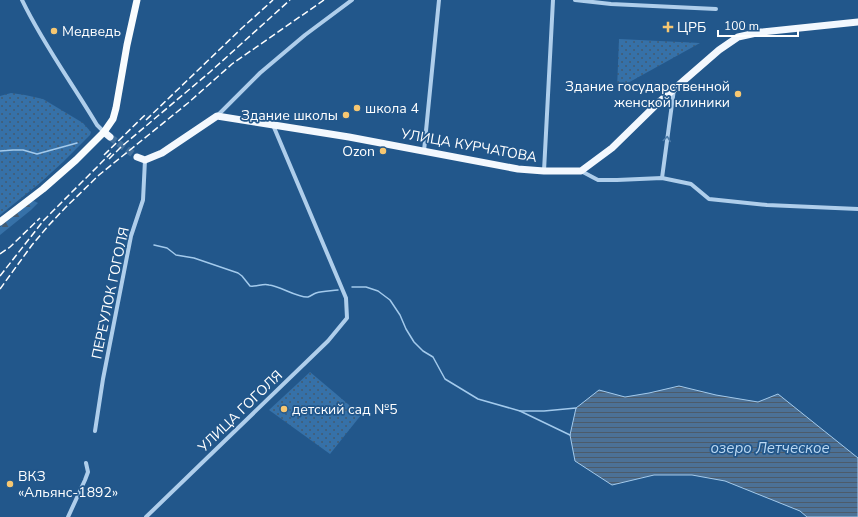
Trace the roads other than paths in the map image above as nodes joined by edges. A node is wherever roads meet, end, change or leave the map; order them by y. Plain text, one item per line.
1 (22, 0) edge
2 (137, 0) edge
3 (352, 0) edge
4 (439, 0) edge
5 (553, 0) edge
6 (575, 0) edge
7 (716, 9) dead end
8 (858, 22) edge
9 (674, 89) junction
10 (217, 116) junction
11 (273, 124) junction
12 (107, 134) junction
13 (424, 151) junction
14 (136, 157) tunnel mouth
15 (145, 160) junction
16 (544, 171) junction
17 (581, 171) junction
18 (662, 178) junction
19 (858, 209) edge
20 (0, 222) edge
21 (95, 431) dead end
22 (86, 463) dead end
23 (68, 517) edge
24 (146, 517) edge

1 - 12 street
2 - 12 highway
3 - 10 street
4 - 13 street
5 - 16 street
6 - 7 street
8 - 9 main road
9 - 17 main road
18 -> 9 street
10 - 11 main road, УЛИЦА КУРЧАТОВА
10 - 15 main road
11 - 13 main road, УЛИЦА КУРЧАТОВА
11 - 24 street, УЛИЦА ГОГОЛЯ
12 - 20 highway
13 - 16 main road, УЛИЦА КУРЧАТОВА
14 - 15 main road
15 - 21 street, ПЕРЕУЛОК ГОГОЛЯ
16 - 17 main road, УЛИЦА КУРЧАТОВА
17 - 18 street
18 - 19 street
22 - 23 street

